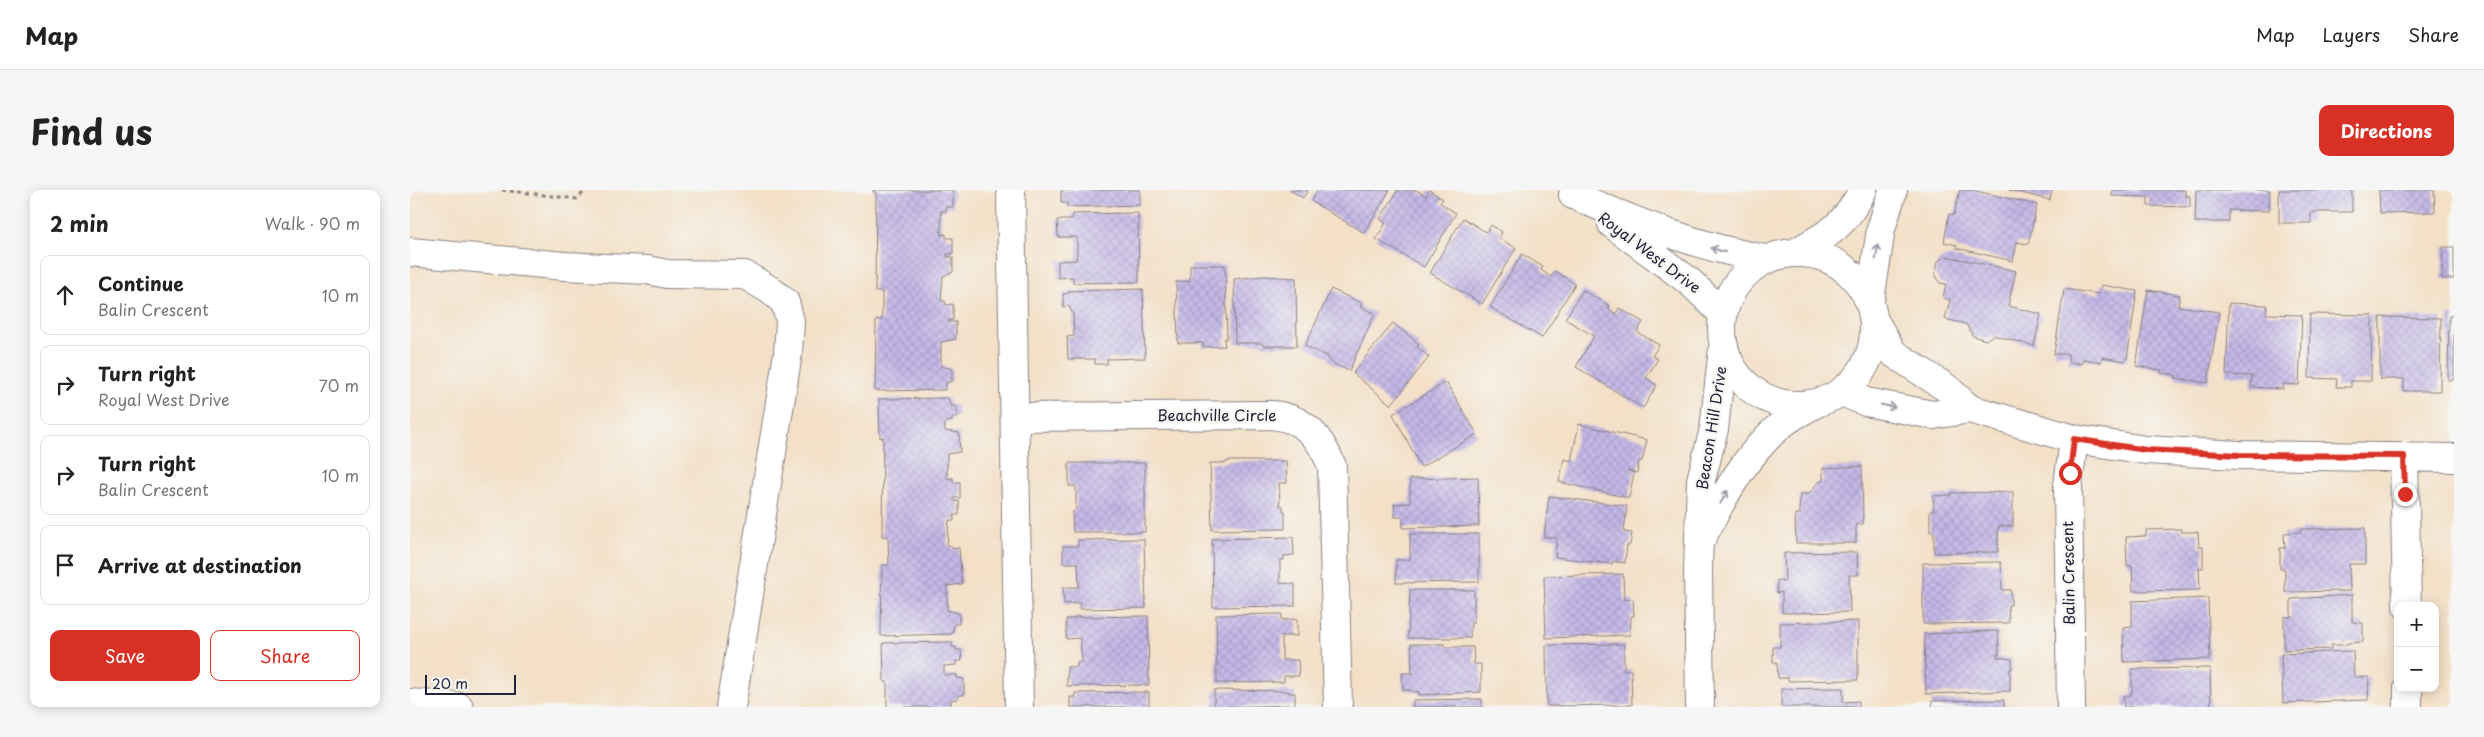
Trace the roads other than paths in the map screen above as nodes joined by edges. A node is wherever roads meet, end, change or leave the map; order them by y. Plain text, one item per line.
1 (1011, 190) edge
2 (1863, 190) edge
3 (1893, 190) edge
4 (1568, 193) edge
5 (410, 252) edge
6 (1796, 252) junction
7 (1765, 260) junction
8 (1872, 311) junction
9 (1723, 314) junction
10 (1723, 346) junction
11 (1842, 392) junction
12 (1816, 404) junction
13 (1970, 409) junction
14 (1016, 417) junction
15 (2074, 439) junction
16 (2404, 456) junction
17 (2454, 458) edge
18 (1701, 540) junction
19 (2407, 602) edge
20 (2408, 692) edge
21 (410, 703) edge
22 (459, 707) edge
23 (731, 707) edge
24 (1020, 707) edge
25 (1338, 707) edge
26 (1700, 707) edge
27 (2071, 707) edge
28 (2408, 707) edge

1 - 14 street
2 - 6 street
8 -> 3 street
7 -> 4 street, Royal West Drive
4 - 9 street, Royal West Drive
5 - 23 street
6 - 7 street
6 - 8 street
7 - 9 street
8 - 11 street
8 - 13 street
9 - 10 street
10 - 12 street
10 - 18 street, Beacon Hill Drive
11 - 12 street
11 -> 13 street
18 -> 12 street, Beacon Hill Drive
13 - 15 street
14 - 24 street
14 - 25 street, Beachville Circle
15 - 16 street
15 - 27 street, Balin Crescent
16 - 17 street
16 - 19 street
18 - 26 street, Beacon Hill Drive
20 - 28 street
21 - 22 street

